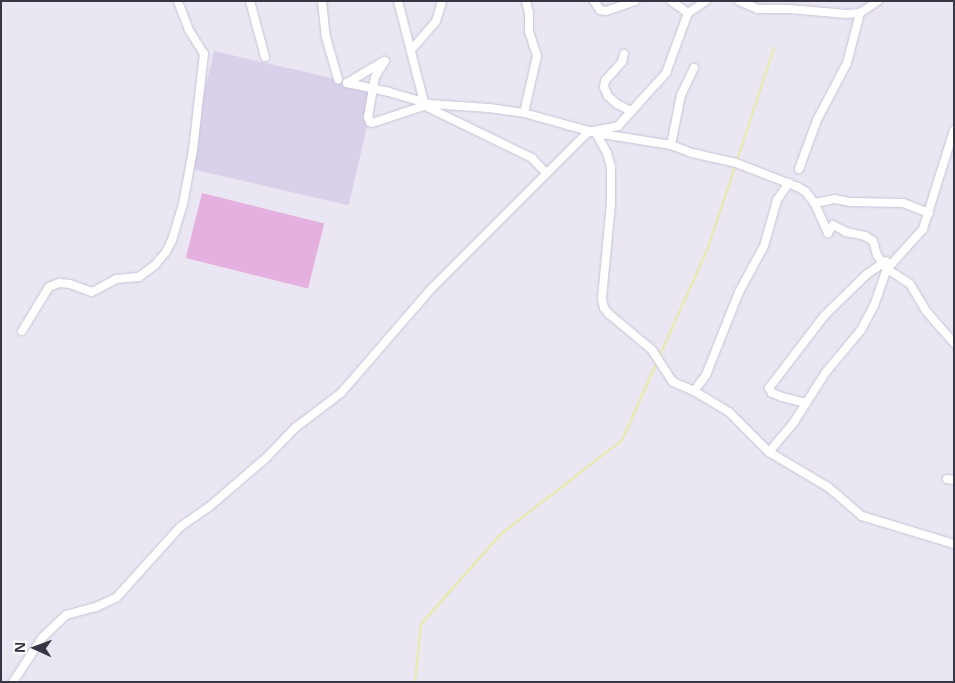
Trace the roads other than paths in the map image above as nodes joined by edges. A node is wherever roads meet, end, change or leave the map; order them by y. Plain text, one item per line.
1 (178, 1) edge
2 (250, 1) edge
3 (322, 1) edge
4 (398, 1) edge
5 (442, 1) edge
6 (526, 1) edge
7 (594, 1) edge
8 (636, 1) edge
9 (671, 1) edge
10 (706, 1) edge
11 (739, 1) edge
12 (878, 1) edge
13 (688, 13) junction
14 (860, 13) junction
15 (410, 50) junction
16 (624, 54) dead end
17 (265, 57) dead end
18 (694, 68) dead end
19 (338, 79) dead end
20 (373, 88) junction
21 (426, 104) junction
22 (631, 111) junction
23 (524, 113) junction
24 (954, 130) edge
25 (592, 133) junction
26 (671, 145) junction
27 (944, 164) junction
28 (954, 166) edge
29 (799, 169) dead end
30 (546, 173) junction
31 (788, 183) junction
32 (815, 203) junction
33 (929, 214) junction
34 (885, 266) junction
35 (22, 331) dead end
36 (954, 343) edge
37 (694, 391) junction
38 (806, 403) junction
39 (769, 452) junction
40 (954, 544) edge
41 (13, 682) edge

1 - 35 street
2 - 17 street
3 - 19 street
4 - 15 street
5 - 15 street
6 - 23 street
7 - 8 street
9 - 13 street
10 - 13 street
11 - 14 street
12 - 14 street
13 - 22 street
14 - 29 street
15 - 21 street
16 - 22 street
18 - 26 street
20 - 20 street
20 - 21 street
20 - 21 street
21 - 23 street
21 - 30 street
22 - 25 street
23 - 25 street
24 - 27 street
25 - 26 street
25 - 30 street
25 - 37 street
26 - 31 street
27 - 28 street
27 - 33 street
30 - 41 street
31 - 32 street
31 - 37 street
32 - 33 street
32 - 34 street
33 - 34 street
34 - 36 street
34 - 38 street
34 - 38 street
37 - 39 street
38 - 39 street
39 - 40 street

